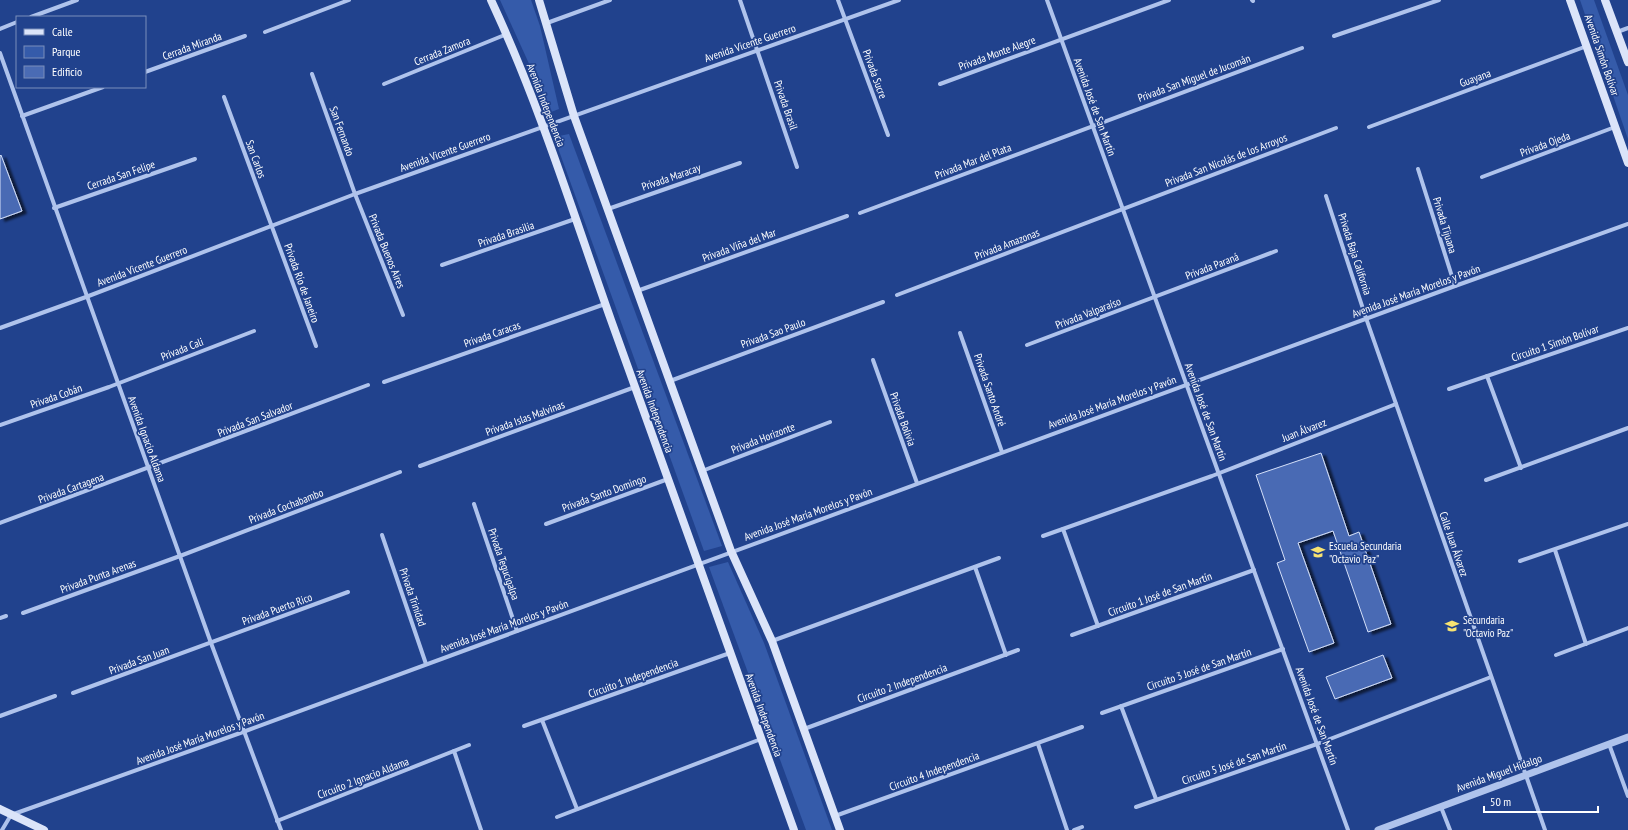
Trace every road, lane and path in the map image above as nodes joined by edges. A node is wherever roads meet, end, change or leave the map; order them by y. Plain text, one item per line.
1 (77, 0) edge
2 (349, 0) edge
3 (491, 0) edge
4 (539, 0) edge
5 (610, 0) edge
6 (740, 0) edge
7 (838, 0) edge
8 (899, 0) edge
9 (1047, 0) edge
10 (1169, 0) edge
11 (1439, 0) edge
12 (1570, 0) edge
13 (1605, 0) edge
14 (34, 16) edge
15 (844, 20) junction
16 (16, 22) edge
17 (547, 23) junction
18 (1628, 28) edge
19 (0, 29) edge
20 (265, 32) dead end
21 (1617, 32) junction
22 (507, 34) junction
23 (245, 36) dead end
24 (1334, 36) dead end
25 (1061, 40) junction
26 (1587, 46) junction
27 (1302, 48) dead end
28 (757, 50) junction
29 (0, 54) edge
30 (1628, 62) edge
31 (146, 72) edge
32 (312, 74) dead end
33 (384, 84) dead end
34 (940, 84) dead end
35 (100, 88) edge
36 (224, 97) dead end
37 (22, 116) junction
38 (574, 116) junction
39 (542, 126) junction
40 (1092, 126) junction
41 (1369, 127) dead end
42 (1615, 127) junction
43 (1336, 128) dead end
44 (888, 134) dead end
45 (194, 159) dead end
46 (740, 163) dead end
47 (1628, 163) edge
48 (797, 167) dead end
49 (1418, 169) dead end
50 (1482, 177) dead end
51 (355, 194) junction
52 (1326, 196) dead end
53 (54, 208) junction
54 (608, 209) junction
55 (1123, 209) junction
56 (860, 213) dead end
57 (847, 216) dead end
58 (575, 219) junction
59 (1628, 224) edge
60 (271, 226) junction
61 (1276, 251) dead end
62 (442, 265) dead end
63 (1454, 286) junction
64 (637, 291) junction
65 (897, 295) dead end
66 (86, 297) junction
67 (1155, 297) junction
68 (883, 302) dead end
69 (605, 304) junction
70 (403, 315) dead end
71 (1366, 318) junction
72 (0, 328) edge
73 (1628, 328) edge
74 (254, 331) dead end
75 (960, 333) dead end
76 (1028, 345) dead end
77 (316, 346) dead end
78 (873, 360) dead end
79 (1487, 376) junction
80 (670, 381) junction
81 (384, 382) dead end
82 (118, 384) junction
83 (368, 385) dead end
84 (1187, 385) junction
85 (635, 387) junction
86 (1449, 389) dead end
87 (1396, 404) junction
88 (830, 422) dead end
89 (0, 425) edge
90 (1628, 428) edge
91 (1002, 452) junction
92 (420, 466) dead end
93 (1521, 468) junction
94 (148, 469) junction
95 (702, 471) junction
96 (400, 472) dead end
97 (1219, 474) junction
98 (668, 480) junction
99 (1486, 480) dead end
100 (917, 484) junction
101 (474, 504) dead end
102 (0, 523) edge
103 (546, 524) dead end
104 (1628, 524) edge
105 (1063, 529) junction
106 (382, 535) dead end
107 (1042, 536) dead end
108 (1555, 550) junction
109 (731, 552) junction
110 (180, 556) junction
111 (999, 558) dead end
112 (1520, 561) dead end
113 (697, 564) junction
114 (975, 567) junction
115 (1254, 570) junction
116 (348, 592) dead end
117 (23, 613) dead end
118 (6, 616) dead end
119 (0, 618) edge
120 (1098, 626) junction
121 (1628, 628) edge
122 (518, 631) junction
123 (1072, 635) dead end
124 (772, 641) junction
125 (211, 643) junction
126 (1586, 644) junction
127 (1283, 649) junction
128 (1018, 650) dead end
129 (730, 653) junction
130 (1006, 655) junction
131 (1556, 655) dead end
132 (426, 664) junction
133 (1491, 677) junction
134 (74, 693) dead end
135 (55, 696) dead end
136 (1122, 706) junction
137 (1102, 713) dead end
138 (0, 716) edge
139 (542, 720) junction
140 (524, 726) dead end
141 (1082, 727) dead end
142 (804, 729) junction
143 (243, 732) junction
144 (1628, 737) edge
145 (761, 739) junction
146 (1038, 744) junction
147 (1317, 744) junction
148 (1609, 744) junction
149 (469, 746) dead end
150 (454, 751) junction
151 (1525, 775) junction
152 (1628, 796) edge
153 (1156, 799) junction
154 (1136, 807) dead end
155 (1441, 807) junction
156 (0, 809) edge
157 (576, 809) junction
158 (11, 815) junction
159 (835, 816) junction
160 (557, 817) dead end
161 (277, 820) junction
162 (1082, 827) dead end
163 (2, 830) edge
164 (44, 830) edge
165 (281, 830) edge
166 (481, 830) edge
167 (794, 830) edge
168 (840, 830) edge
169 (1067, 830) edge
170 (1074, 830) edge
171 (1348, 830) edge
172 (1378, 830) edge
173 (1450, 830) edge
174 (1545, 830) edge

1 - 14 street
2 - 20 street
3 - 22 main road, Avenida Independencia
4 - 17 main road, Avenida Independencia
5 - 17 street
6 - 28 street, Privada Brasil
7 - 15 street, Privada Sucre
8 - 15 street, Avenida Vicente Guerrero
9 - 25 street, Avenida José de San Martín
10 - 25 street, Privada Monte Alegre
11 - 24 street
12 - 26 main road, Avenida Simón Bolívar
13 - 21 main road, Avenida Simón Bolívar
15 - 28 street, Avenida Vicente Guerrero
15 - 44 street, Privada Sucre
16 - 19 street
17 - 38 main road, Avenida Independencia
18 - 21 street
21 - 30 main road, Avenida Simón Bolívar
22 - 33 street, Cerrada Zamora
22 - 39 main road, Avenida Independencia
23 - 31 street, Cerrada Miranda
25 - 34 street, Privada Monte Alegre
25 - 40 street, Avenida José de San Martín
26 - 41 street, Guayana
26 - 42 main road, Avenida Simón Bolívar
27 - 40 street, Privada San Miguel de Jucomán
28 - 38 street, Avenida Vicente Guerrero
28 - 48 street, Privada Brasil
29 - 37 street, Avenida Ignacio Aldama
32 - 51 street, San Fernando
35 - 37 street
36 - 60 street, San Carlos
37 - 53 street, Avenida Ignacio Aldama
38 - 39 street, Avenida Vicente Guerrero
38 - 54 main road, Avenida Independencia
39 - 51 street, Avenida Vicente Guerrero
39 - 58 main road, Avenida Independencia
40 - 55 street, Avenida José de San Martín
40 - 56 street, Privada Mar del Plata
42 - 47 main road, Avenida Simón Bolívar
42 - 50 street, Privada Ojeda
43 - 55 street, Privada San Nicolás de los Arroyos
45 - 53 street, Cerrada San Felipe
46 - 54 street, Privada Maracay
49 - 63 street, Privada Tijuana
51 - 60 street, Avenida Vicente Guerrero
51 - 70 street, Privada Buenos Aires
52 - 71 street, Privada Baja California
53 - 66 street, Avenida Ignacio Aldama
54 - 64 main road, Avenida Independencia
55 - 65 street, Privada Amazonas
55 - 67 street, Avenida José de San Martín
57 - 64 street, Privada Viña del Mar
58 - 62 street, Privada Brasilia
58 - 69 main road, Avenida Independencia
59 - 63 street, Avenida José María Morelos y Pavón
60 - 66 street, Avenida Vicente Guerrero
60 - 77 street, Privada Río de Janeiro
61 - 67 street, Privada Paraná
63 - 71 street, Avenida José María Morelos y Pavón
64 - 80 main road, Avenida Independencia
66 - 72 street, Avenida Vicente Guerrero
66 - 82 street, Avenida Ignacio Aldama
67 - 76 street, Privada Valparaíso
67 - 84 street, Avenida José de San Martín
68 - 80 street, Privada Sao Paulo
69 - 81 street, Privada Caracas
69 - 85 main road, Avenida Independencia
71 - 84 street, Avenida José María Morelos y Pavón
71 - 87 street, Calle Juan Álvarez
73 - 79 street, Circuito 1 Simón Bolívar
74 - 82 street, Privada Cali
75 - 91 street, Privada Santo André
78 - 100 street, Privada Bolivia
79 - 86 street, Circuito 1 Simón Bolívar
79 - 93 street
80 - 95 main road, Avenida Independencia
82 - 89 street, Privada Cobán
82 - 94 street, Avenida Ignacio Aldama
83 - 94 street, Privada San Salvador
84 - 91 street, Avenida José María Morelos y Pavón
84 - 97 street, Avenida José de San Martín
85 - 92 street, Privada Islas Malvinas
85 - 98 main road, Avenida Independencia
87 - 97 street, Juan Álvarez
87 - 133 street, Calle Juan Álvarez
88 - 95 street, Privada Horizonte
90 - 93 street
91 - 100 street, Avenida José María Morelos y Pavón
93 - 99 street
94 - 102 street, Privada Cartagena
94 - 110 street, Avenida Ignacio Aldama
95 - 109 main road, Avenida Independencia
96 - 110 street, Privada Cochabambo
97 - 105 street
97 - 115 street, Avenida José de San Martín
98 - 103 street, Privada Santo Domingo
98 - 113 main road, Avenida Independencia
100 - 109 street, Avenida José María Morelos y Pavón
101 - 122 street, Privada Tegucigalpa
104 - 108 street
105 - 107 street
105 - 120 street
106 - 132 street, Privada Trinidad
108 - 112 street
108 - 126 street
109 - 113 street, Avenida José María Morelos y Pavón
109 - 124 main road, Avenida Independencia
110 - 117 street, Privada Punta Arenas
110 - 125 street, Avenida Ignacio Aldama
111 - 114 street
113 - 122 street, Avenida José María Morelos y Pavón
113 - 129 main road, Avenida Independencia
114 - 124 street
114 - 130 street
115 - 120 street, Circuito 1 José de San Martín
115 - 127 street, Avenida José de San Martín
116 - 125 street, Privada Puerto Rico
118 - 119 street
120 - 123 street, Circuito 1 José de San Martín
121 - 126 street
122 - 132 street, Avenida José María Morelos y Pavón
124 - 142 main road, Avenida Independencia
125 - 134 street, Privada San Juan
125 - 143 street, Avenida Ignacio Aldama
126 - 131 street
127 - 136 street, Circuito 3 José de San Martín
127 - 147 street, Avenida José de San Martín
128 - 130 street, Circuito 2 Independencia
129 - 139 street, Circuito 1 Independencia
129 - 145 main road, Avenida Independencia
130 - 142 street, Circuito 2 Independencia
132 - 143 street, Avenida José María Morelos y Pavón
133 - 147 street
133 - 151 street, Calle Juan Álvarez
135 - 138 street
136 - 137 street, Circuito 3 José de San Martín
136 - 153 street
139 - 140 street, Circuito 1 Independencia
139 - 157 street
141 - 146 street, Circuito 4 Independencia
142 - 159 main road, Avenida Independencia
143 - 158 street, Avenida José María Morelos y Pavón
143 - 161 street, Avenida Ignacio Aldama
144 - 148 street, Avenida Miguel Hidalgo
145 - 157 street
145 - 167 main road, Avenida Independencia
146 - 159 street, Circuito 4 Independencia
146 - 169 street
147 - 153 street, Circuito 5 José de San Martín
147 - 171 street, Avenida José de San Martín
148 - 151 street, Avenida Miguel Hidalgo
148 - 152 street
149 - 150 street, Circuito 2 Ignacio Aldama
150 - 161 street, Circuito 2 Ignacio Aldama
150 - 166 street
151 - 155 street, Avenida Miguel Hidalgo
151 - 174 street, Calle Juan Álvarez
153 - 154 street
155 - 172 street, Avenida Miguel Hidalgo
155 - 173 street
156 - 158 main road
157 - 160 street
158 - 163 street
158 - 164 main road
159 - 168 main road, Avenida Independencia
161 - 165 street, Avenida Ignacio Aldama
162 - 170 street

